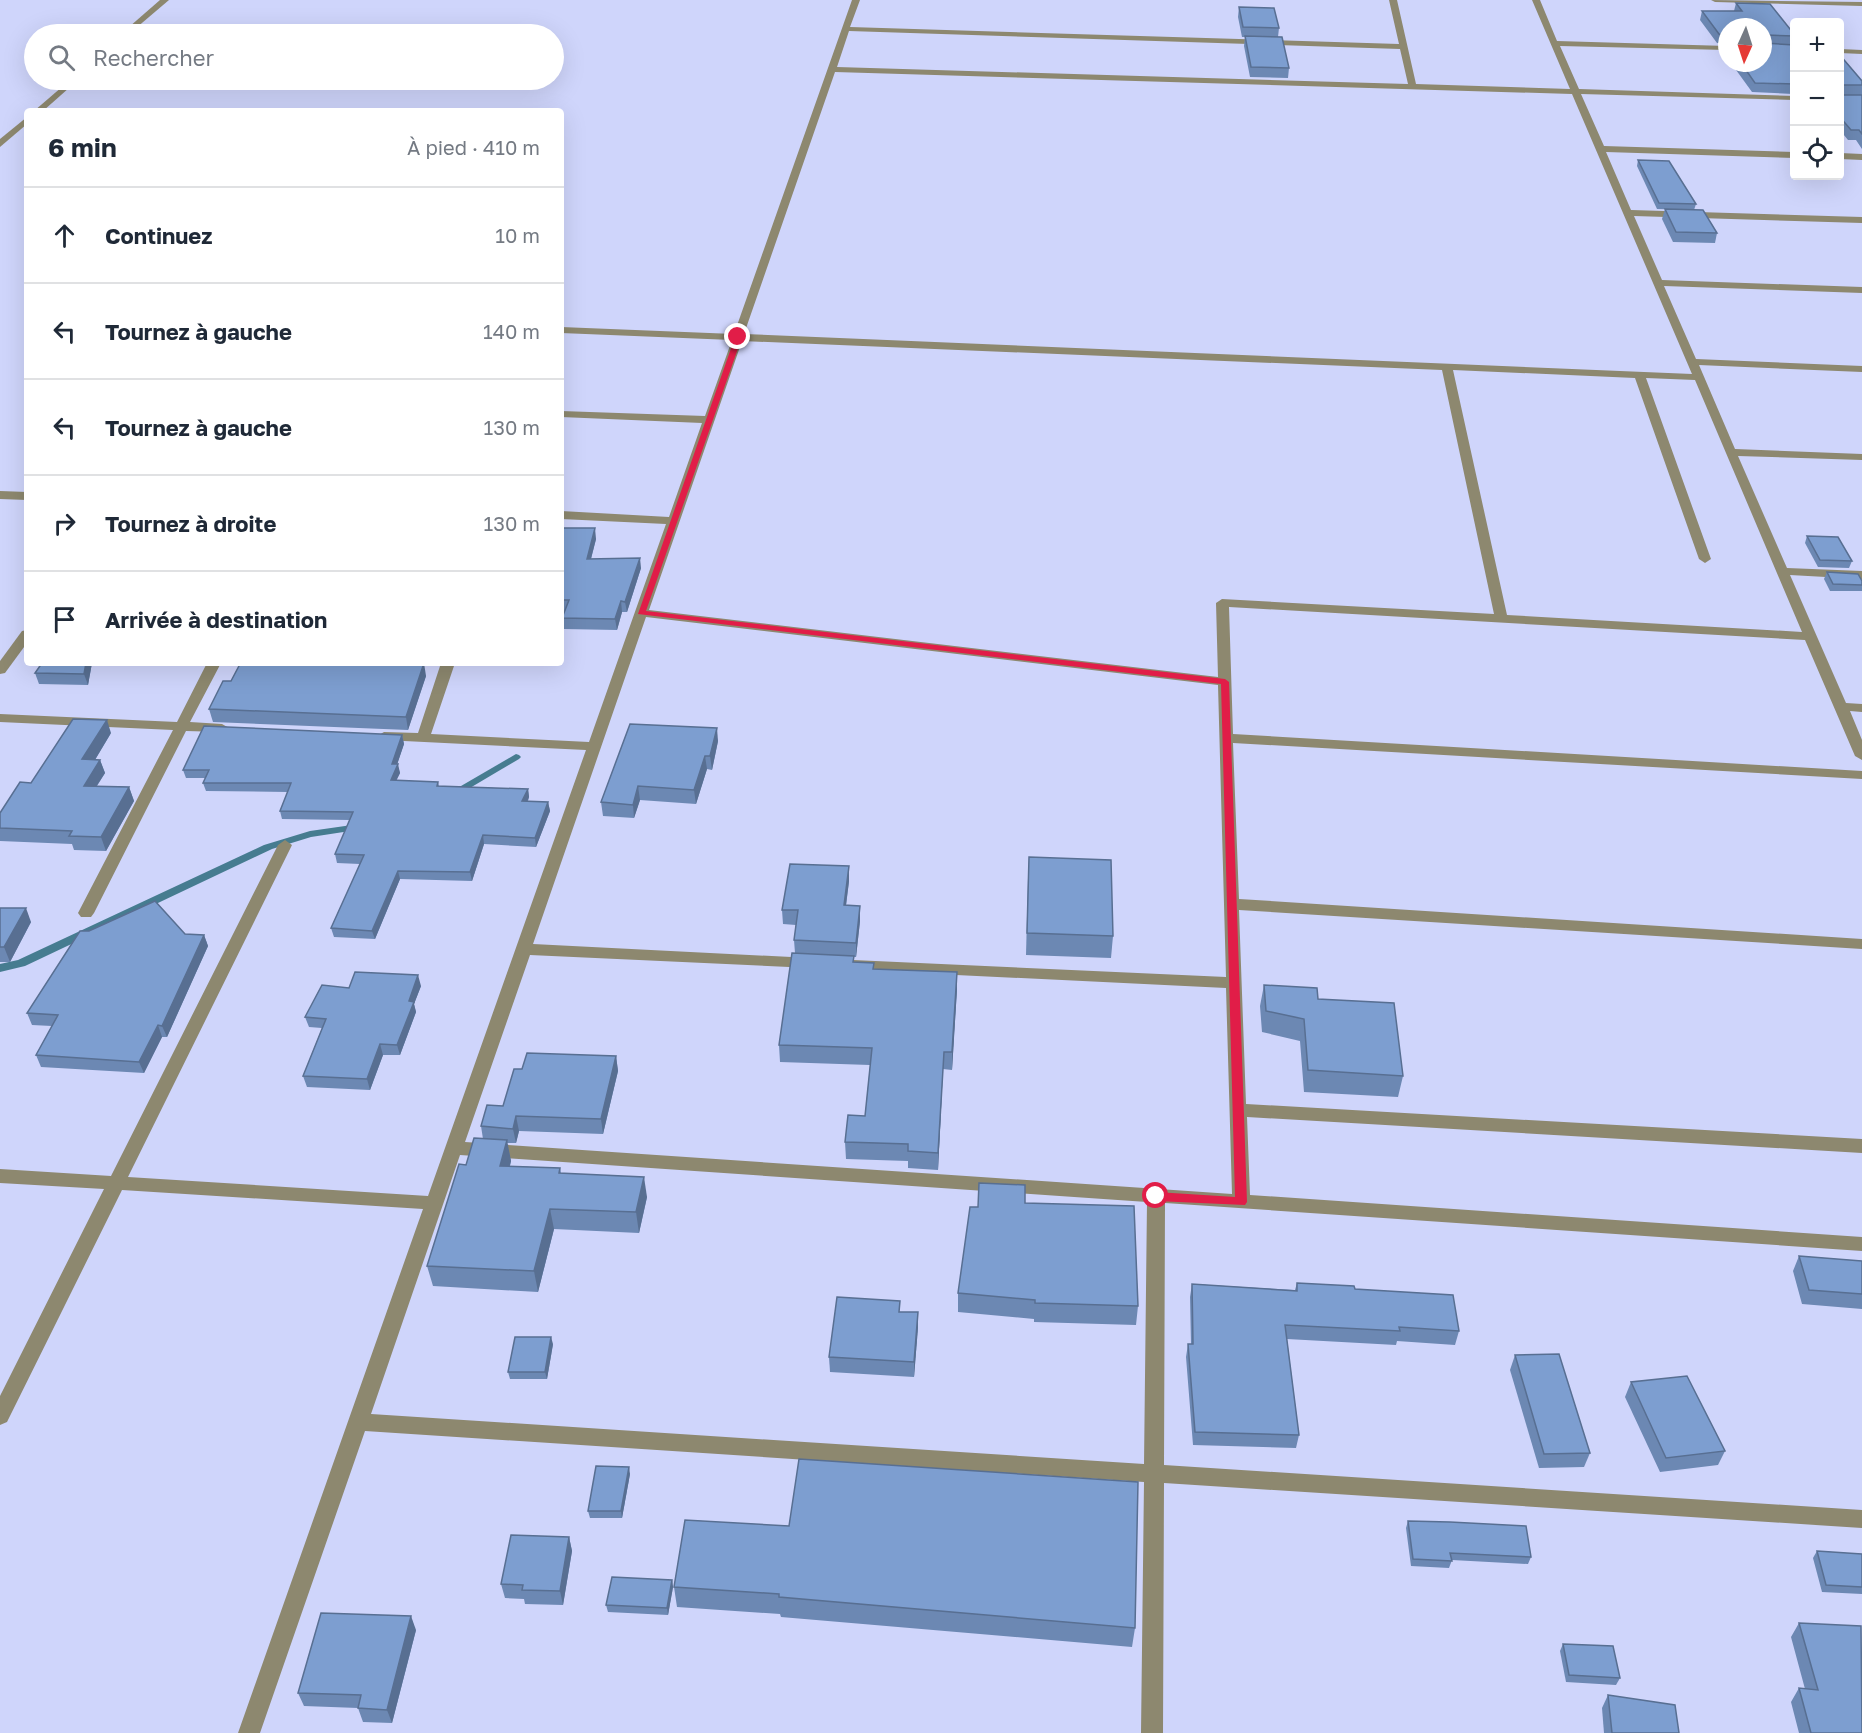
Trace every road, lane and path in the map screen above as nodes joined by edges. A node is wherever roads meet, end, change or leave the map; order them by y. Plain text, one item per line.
1 (165, 0) edge
2 (856, 0) edge
3 (1394, 0) edge
4 (1536, 0) edge
5 (1715, 0) edge
6 (1862, 4) edge
7 (137, 24) edge
8 (846, 29) junction
9 (1554, 43) junction
10 (1404, 47) junction
11 (1718, 48) edge
12 (1844, 51) edge
13 (1862, 52) edge
14 (832, 69) junction
15 (1413, 87) junction
16 (62, 90) edge
17 (1575, 92) junction
18 (1790, 98) edge
19 (41, 108) edge
20 (24, 123) edge
21 (0, 144) edge
22 (1600, 149) junction
23 (1790, 155) edge
24 (1844, 156) edge
25 (1862, 157) edge
26 (1628, 213) junction
27 (1862, 220) edge
28 (1658, 283) junction
29 (1862, 290) edge
30 (564, 330) edge
31 (738, 337) junction
32 (1692, 362) junction
33 (1447, 366) junction
34 (1862, 369) edge
35 (1639, 374) junction
36 (1698, 377) junction
37 (564, 414) edge
38 (709, 420) junction
39 (1731, 452) junction
40 (1862, 457) edge
41 (0, 495) edge
42 (24, 496) edge
43 (564, 515) edge
44 (674, 521) junction
45 (1705, 559) dead end
46 (1782, 571) junction
47 (1862, 575) edge
48 (641, 613) junction
49 (1501, 618) junction
50 (1810, 636) junction
51 (24, 638) edge
52 (212, 666) edge
53 (446, 666) edge
54 (0, 670) edge
55 (1225, 682) junction
56 (1840, 707) junction
57 (1862, 708) edge
58 (0, 718) edge
59 (182, 726) junction
60 (239, 729) edge
61 (365, 735) edge
62 (423, 738) junction
63 (1226, 738) junction
64 (594, 746) junction
65 (1862, 756) edge
66 (1862, 775) edge
67 (285, 845) dead end
68 (1232, 904) junction
69 (86, 914) dead end
70 (1862, 944) edge
71 (524, 949) junction
72 (1234, 983) junction
73 (1238, 1110) junction
74 (1862, 1146) edge
75 (454, 1148) junction
76 (0, 1176) edge
77 (116, 1184) junction
78 (1156, 1196) junction
79 (1241, 1202) junction
80 (434, 1203) junction
81 (1862, 1244) edge
82 (0, 1416) edge
83 (358, 1422) junction
84 (1154, 1474) junction
85 (1862, 1519) edge
86 (249, 1733) edge
87 (1152, 1733) edge

1 - 7 street
2 - 8 street
3 - 10 street
4 - 9 street
5 - 6 street
8 - 10 street
8 - 14 street
9 - 11 street
9 - 17 street
10 - 15 street
12 - 13 street
14 - 15 street
14 - 31 street
15 - 17 street
16 - 19 street
17 - 18 street
17 - 22 street
20 - 21 street
22 - 23 street
22 - 26 street
24 - 25 street
26 - 27 street
26 - 28 street
28 - 29 street
28 - 32 street
30 - 31 street
31 - 33 street
31 - 38 street
32 - 34 street
32 - 36 street
33 - 35 street
33 - 49 street
35 - 36 street
35 - 45 street
36 - 39 street
37 - 38 street
38 - 44 street
39 - 40 street
39 - 46 street
41 - 42 street
43 - 44 street
44 - 48 street
46 - 47 street
46 - 50 street
48 - 55 street
48 - 64 street
49 - 50 street
49 - 55 street
50 - 56 street
51 - 54 street
52 - 59 street
53 - 62 street
55 - 63 street
56 - 57 street
56 - 65 street
58 - 59 street
59 - 60 street
59 - 69 street
61 - 62 street
62 - 64 street
63 - 66 street
63 - 68 street
64 - 71 street
67 - 77 street
68 - 70 street
68 - 72 street
71 - 72 street
71 - 75 street
72 - 73 street
73 - 74 street
73 - 79 street
75 - 78 street
75 - 80 street
76 - 77 street
77 - 80 street
77 - 82 street
78 - 79 street
78 - 84 street
79 - 81 street
80 - 83 street
83 - 84 street
83 - 86 street
84 - 85 street
84 - 87 street

